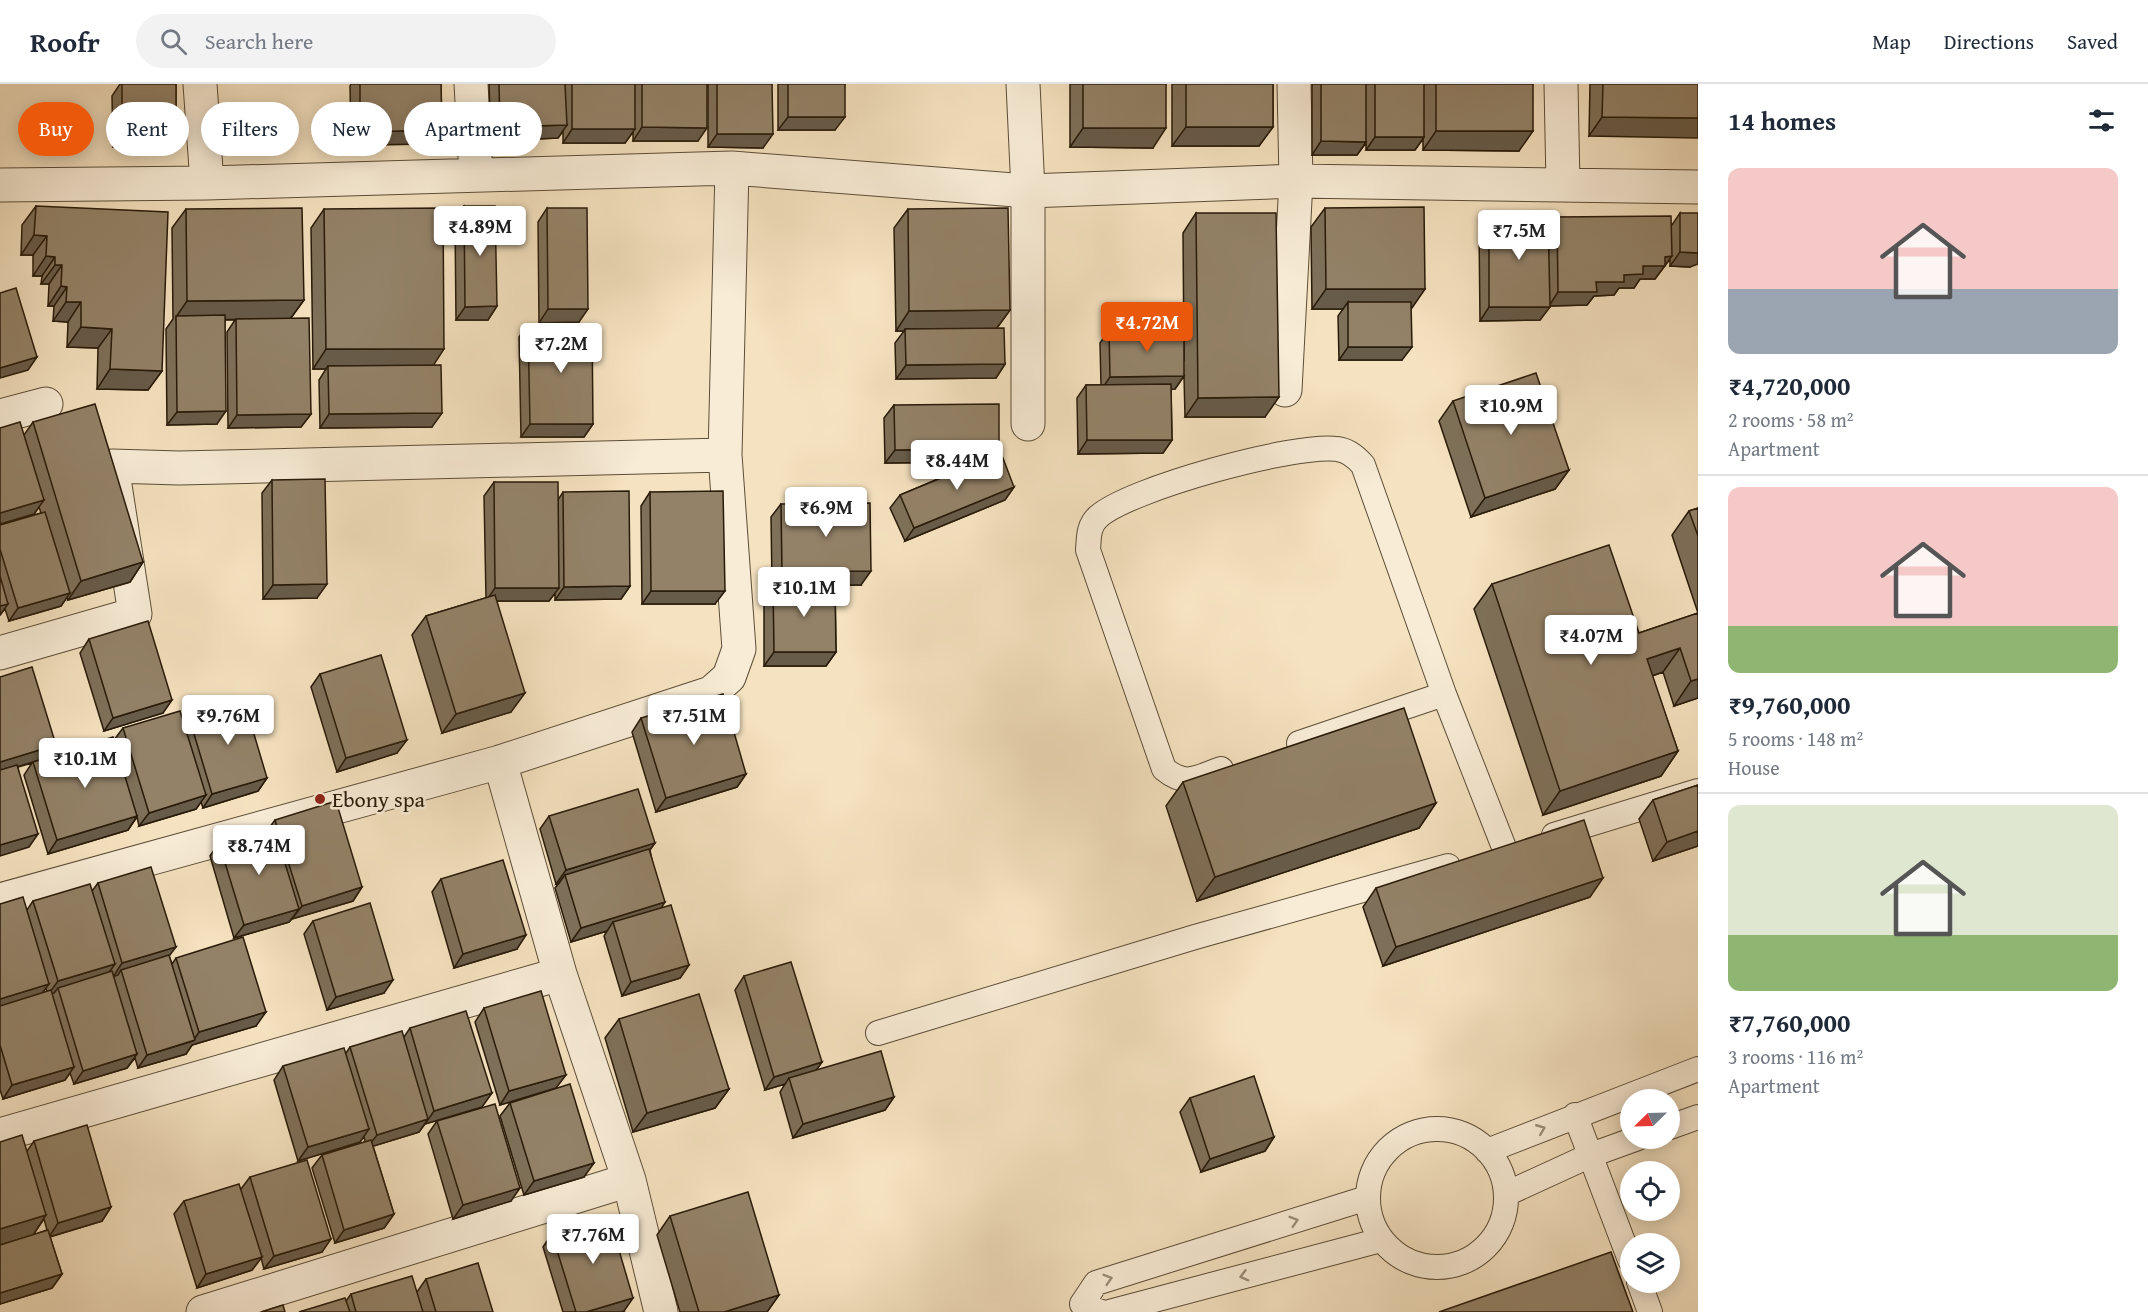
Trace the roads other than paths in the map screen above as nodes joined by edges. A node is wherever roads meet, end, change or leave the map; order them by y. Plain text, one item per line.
1 (200, 84) edge
2 (471, 84) edge
3 (1023, 84) edge
4 (1294, 84) edge
5 (1562, 84) edge
6 (732, 168) junction
7 (476, 175) junction
8 (1296, 181) junction
9 (207, 183) junction
10 (1563, 184) junction
11 (0, 185) edge
12 (1698, 187) edge
13 (1028, 191) junction
14 (1285, 390) dead end
15 (46, 404) dead end
16 (0, 416) edge
17 (1028, 424) dead end
18 (725, 455) junction
19 (0, 653) edge
20 (1444, 694) junction
21 (1279, 750) edge
22 (1246, 761) edge
23 (500, 762) junction
24 (1698, 791) edge
25 (1486, 855) junction
26 (0, 900) edge
27 (560, 974) junction
28 (878, 1033) dead end
29 (1698, 1069) edge
30 (1575, 1115) junction
31 (1698, 1117) edge
32 (1680, 1123) edge
33 (0, 1135) edge
34 (1620, 1145) edge
35 (1487, 1151) junction
36 (1591, 1155) junction
37 (629, 1180) junction
38 (1506, 1194) junction
39 (1367, 1198) junction
40 (1620, 1233) edge
41 (1381, 1240) junction
42 (1643, 1293) edge
43 (1087, 1310) edge
44 (203, 1312) edge
45 (662, 1312) edge
46 (1109, 1312) edge
47 (1650, 1312) edge

1 - 9 street
2 - 7 street
3 - 13 street
4 - 8 street
5 - 10 street
6 - 7 street
6 - 13 street
6 - 18 street
7 - 9 street
8 - 10 street
8 - 13 street
8 - 14 street
9 - 11 street
10 - 12 street
13 - 17 street
15 - 16 street
18 - 19 street
18 - 23 street
20 - 21 lane
20 - 22 lane
20 - 25 lane
23 - 26 street
23 - 27 street
24 - 25 lane
25 - 28 lane
27 - 33 street
27 - 37 street
29 - 30 lane
35 -> 30 lane
30 - 36 lane
31 - 32 lane
34 - 36 lane
35 - 38 lane
35 - 39 lane
36 - 38 lane
36 - 40 lane
37 - 44 street
37 - 45 street
38 - 41 lane
39 - 41 lane
43 -> 39 lane
41 -> 46 lane
42 - 47 lane

